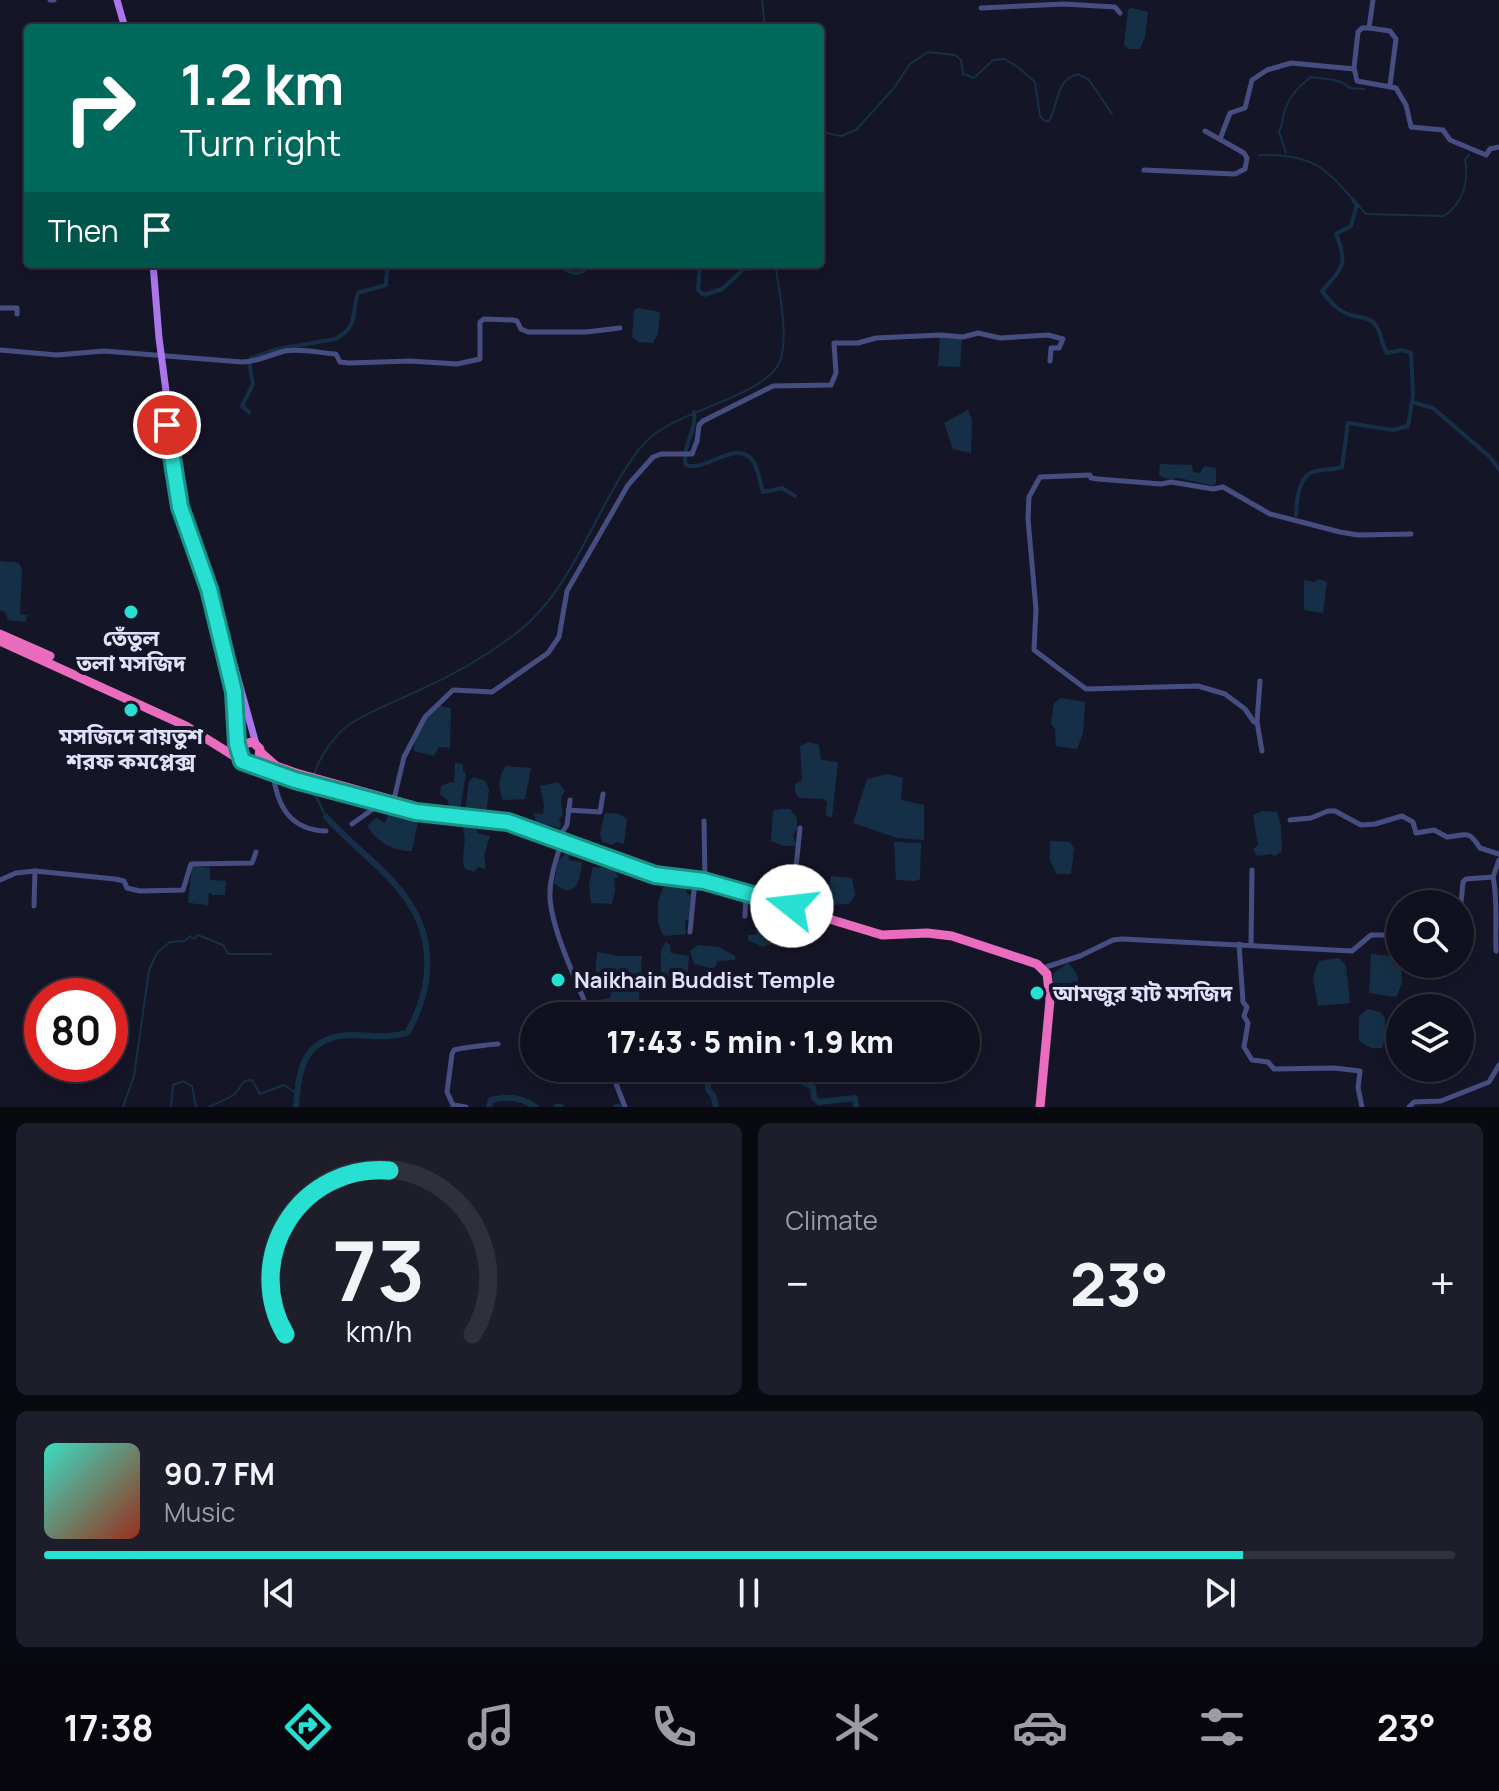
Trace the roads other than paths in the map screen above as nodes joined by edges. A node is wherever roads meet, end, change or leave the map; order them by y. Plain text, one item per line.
1 (120, 0) edge
2 (1373, 0) edge
3 (981, 8) dead end
4 (1120, 13) dead end
5 (124, 24) edge
6 (1369, 28) junction
7 (1354, 69) junction
8 (1390, 85) junction
9 (1205, 131) dead end
10 (1220, 139) junction
11 (1499, 147) edge
12 (1144, 170) dead end
13 (153, 268) edge
14 (0, 308) edge
15 (17, 314) dead end
16 (620, 328) dead end
17 (0, 350) edge
18 (161, 355) junction
19 (1050, 361) dead end
20 (1411, 534) dead end
21 (199, 559) junction
22 (0, 634) edge
23 (0, 641) edge
24 (1260, 681) dead end
25 (1257, 722) junction
26 (258, 748) junction
27 (1262, 751) dead end
28 (243, 756) junction
29 (273, 772) junction
30 (296, 776) junction
31 (603, 794) dead end
32 (387, 800) junction
33 (570, 800) dead end
34 (568, 810) junction
35 (1290, 820) dead end
36 (704, 821) dead end
37 (352, 824) dead end
38 (800, 828) dead end
39 (326, 831) dead end
40 (559, 842) junction
41 (256, 852) dead end
42 (1499, 854) edge
43 (1499, 860) edge
44 (1252, 870) dead end
45 (35, 871) junction
46 (1493, 877) junction
47 (0, 880) edge
48 (700, 881) junction
49 (1462, 890) edge
50 (746, 893) junction
51 (34, 906) dead end
52 (792, 906) junction
53 (745, 916) dead end
54 (690, 932) dead end
55 (1386, 935) edge
56 (1239, 944) junction
57 (1251, 944) junction
58 (1496, 951) dead end
59 (1043, 968) junction
60 (586, 1002) edge
61 (498, 1044) dead end
62 (1499, 1065) edge
63 (615, 1082) edge
64 (466, 1107) edge
65 (625, 1107) edge
66 (1040, 1107) edge
67 (1362, 1107) edge
68 (1409, 1107) edge

1 - 5 main road
2 - 6 street
3 - 4 street
6 - 7 street
6 - 8 street
7 - 8 street
7 - 10 street
8 - 11 street
9 - 10 street
10 - 12 street
13 - 18 main road
14 - 15 street
16 - 18 street
17 - 18 street
18 - 21 main road
19 - 32 street
20 - 25 street
21 - 26 main road
21 - 28 main road
22 - 28 highway
23 - 28 highway
24 - 25 street
25 - 27 street
26 - 28 highway
26 - 28 highway
26 - 30 highway
28 - 29 highway
29 - 30 highway
29 - 39 street
30 - 32 highway
31 - 34 street
32 - 37 street
32 - 40 highway
33 - 34 street
34 - 40 street
35 - 42 street
36 - 48 street
38 - 52 street
40 - 48 highway
40 - 60 street
41 - 45 street
43 - 46 street
44 - 57 street
45 - 47 street
45 - 51 street
46 - 49 street
46 - 58 street
48 - 50 highway
48 - 54 street
50 - 52 highway
50 - 53 street
52 - 59 highway
55 - 57 street
56 - 57 street
56 - 59 street
56 - 67 street
59 - 66 highway
61 - 64 street
62 - 68 street
63 - 65 street

